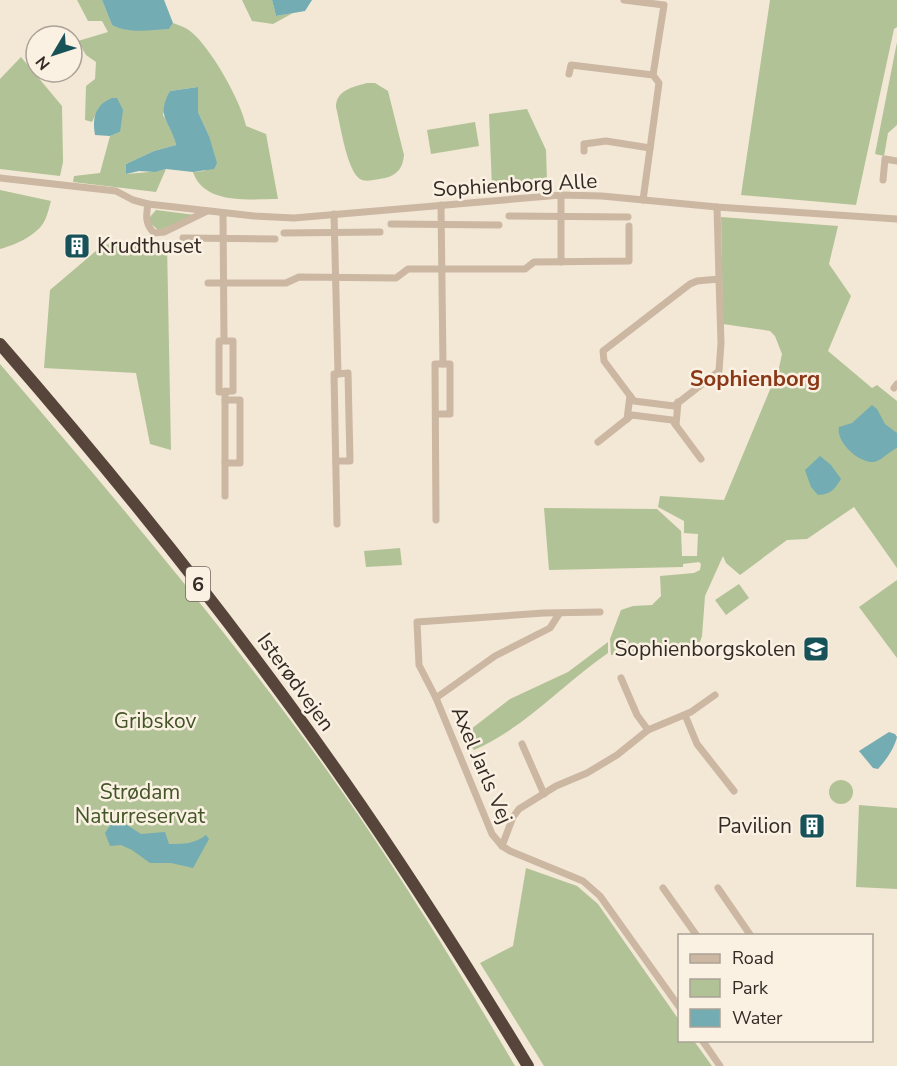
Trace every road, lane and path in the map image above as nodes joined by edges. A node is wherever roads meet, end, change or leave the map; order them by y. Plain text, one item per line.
1 (624, 0) edge
2 (569, 74) dead end
3 (653, 75) junction
4 (650, 148) junction
5 (584, 152) dead end
6 (897, 160) edge
7 (0, 178) edge
8 (883, 180) dead end
9 (561, 195) junction
10 (643, 200) junction
11 (148, 204) junction
12 (441, 205) junction
13 (717, 207) junction
14 (207, 211) junction
15 (223, 213) junction
16 (333, 214) junction
17 (509, 216) dead end
18 (561, 216) junction
19 (628, 217) dead end
20 (897, 219) edge
21 (391, 224) dead end
22 (441, 225) junction
23 (500, 225) dead end
24 (629, 226) dead end
25 (284, 232) dead end
26 (380, 232) dead end
27 (335, 233) junction
28 (183, 238) dead end
29 (222, 238) junction
30 (275, 239) dead end
31 (561, 262) junction
32 (441, 270) junction
33 (335, 277) junction
34 (719, 279) junction
35 (208, 283) dead end
36 (223, 283) junction
37 (224, 341) junction
38 (0, 344) edge
39 (443, 364) junction
40 (338, 374) junction
41 (225, 392) junction
42 (630, 396) junction
43 (225, 400) junction
44 (678, 402) junction
45 (436, 414) junction
46 (627, 419) junction
47 (676, 425) junction
48 (598, 442) dead end
49 (701, 459) dead end
50 (336, 461) junction
51 (225, 464) junction
52 (225, 496) dead end
53 (436, 520) dead end
54 (337, 524) dead end
55 (600, 612) dead end
56 (559, 614) junction
57 (621, 678) dead end
58 (715, 694) dead end
59 (436, 698) junction
60 (685, 715) junction
61 (648, 730) junction
62 (522, 744) dead end
63 (734, 791) dead end
64 (544, 794) junction
65 (502, 846) junction
66 (663, 888) dead end
67 (718, 888) dead end
68 (696, 934) edge
69 (750, 934) edge
70 (678, 1005) edge
71 (703, 1042) edge
72 (528, 1066) edge
73 (720, 1066) edge

1 - 3 street
2 - 3 street
3 - 4 street
4 - 5 street
4 - 10 street
6 - 8 street
7 - 11 street, Sophienborg Alle
9 - 10 street, Sophienborg Alle
9 - 12 street, Sophienborg Alle
9 - 18 street
10 - 13 street, Sophienborg Alle
11 - 14 street, Sophienborg Alle
11 - 14 street
12 - 16 street, Sophienborg Alle
12 - 22 street
13 - 20 street, Sophienborg Alle
13 - 34 street
14 - 15 street, Sophienborg Alle
15 - 16 street, Sophienborg Alle
15 - 29 street
16 - 27 street
17 - 18 street
18 - 19 street
18 - 31 street
21 - 22 street
22 - 23 street
22 - 32 street
24 - 31 street
25 - 27 street
26 - 27 street
27 - 33 street
28 - 29 street
29 - 30 street
29 - 36 street
31 - 32 street
32 - 33 street
32 - 39 street
33 - 36 street
33 - 40 street
34 - 42 street
34 - 44 street
35 - 36 street
36 - 37 street
37 - 41 street
37 - 41 street
38 - 72 highway, Isterødvejen / 6
39 - 45 street
39 - 45 street
40 - 50 street
40 - 50 street
41 - 43 street
42 - 44 street
42 - 46 street
43 - 51 street
43 - 51 street
44 - 47 street
45 - 53 street
46 - 47 street
46 - 48 street
47 - 49 street
50 - 54 street
51 - 52 street
55 - 56 street, Axel Jarls Vej
56 - 59 street, Axel Jarls Vej
56 - 59 street, Axel Jarls Vej
57 - 61 street
58 - 60 street
59 - 65 street, Axel Jarls Vej
60 - 61 street
60 - 63 street
61 - 64 street
62 - 64 street
64 - 65 street
65 - 70 street, Axel Jarls Vej
66 - 68 street
67 - 69 street
71 - 73 street

